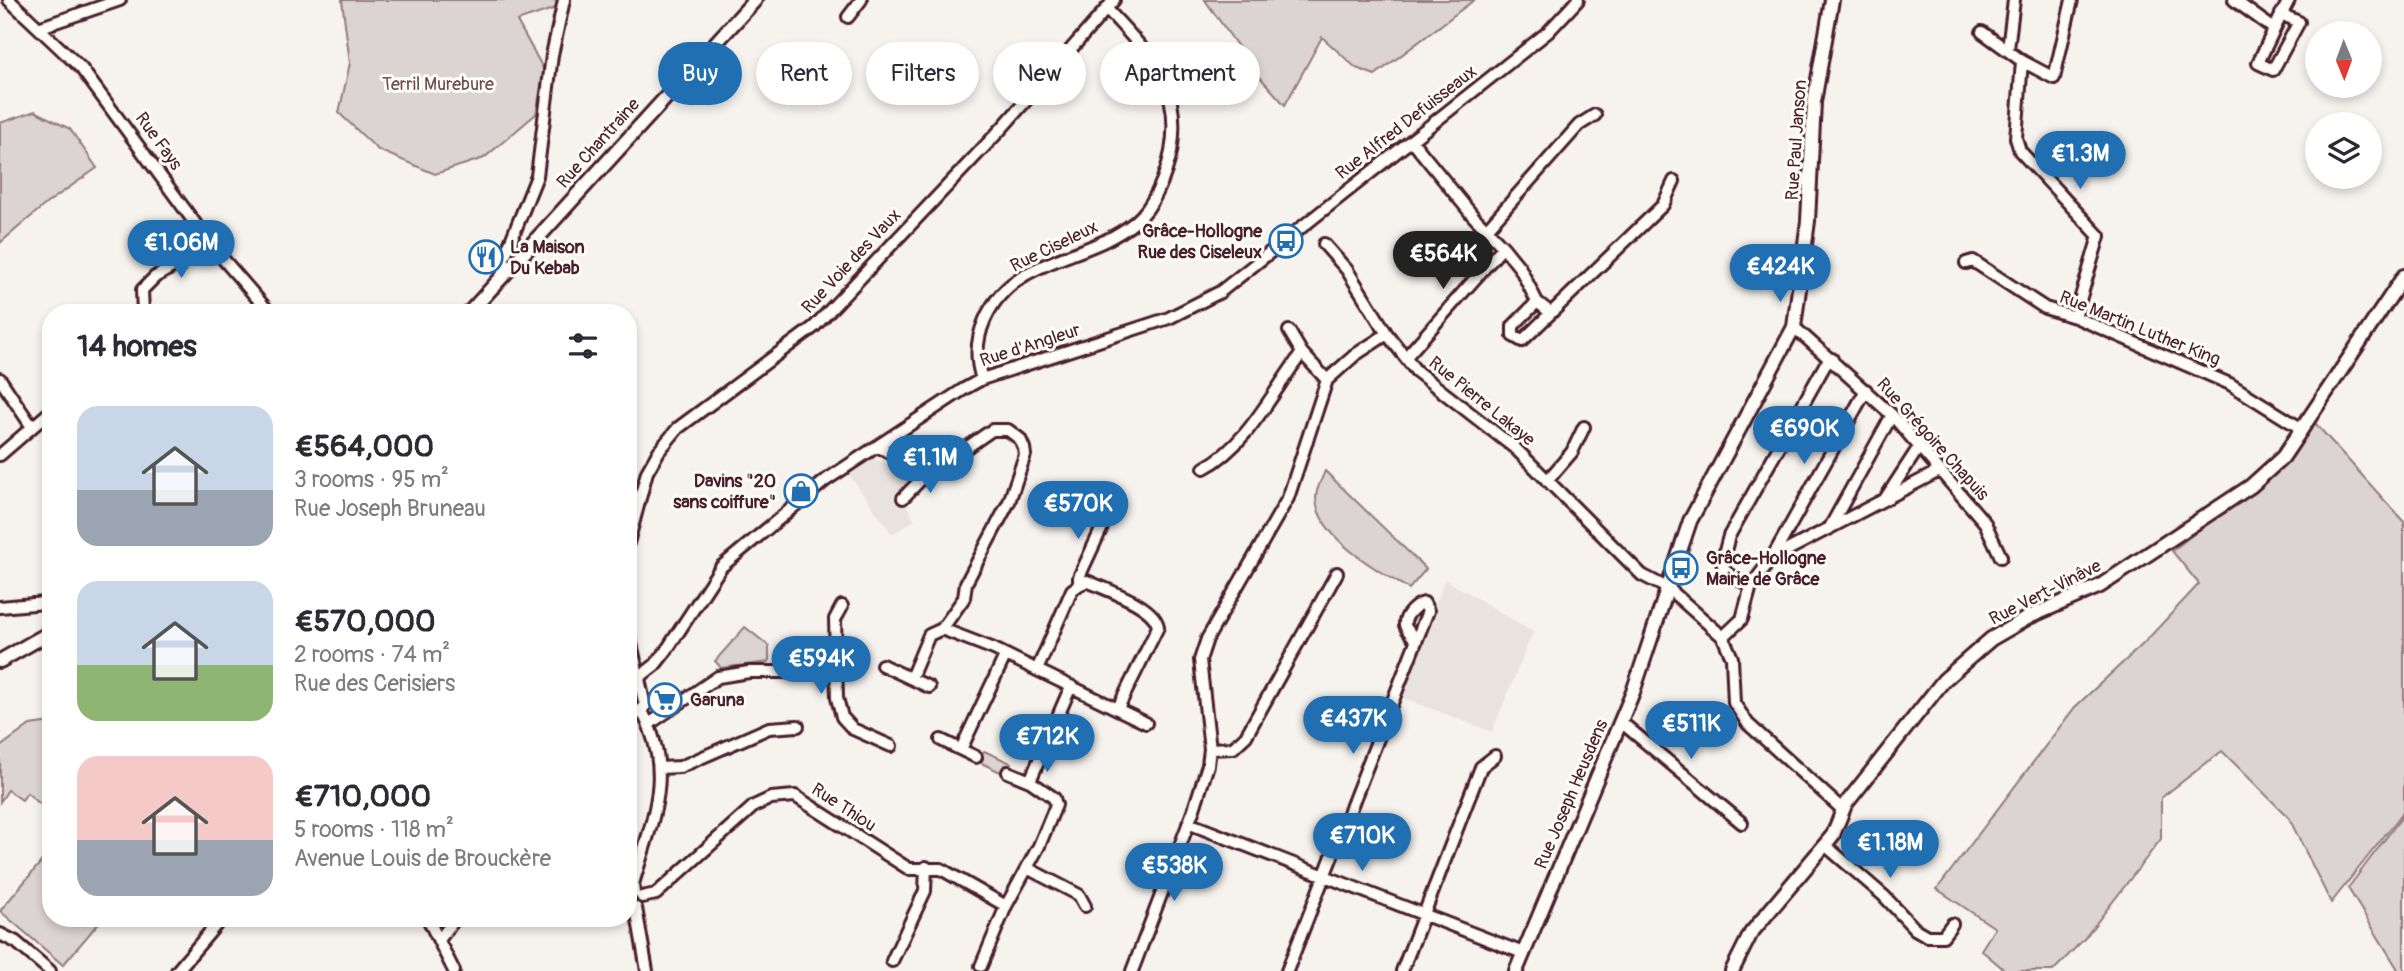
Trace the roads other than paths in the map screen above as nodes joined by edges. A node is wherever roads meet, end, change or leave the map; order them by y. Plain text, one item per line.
1 (9, 0) edge
2 (120, 0) edge
3 (564, 0) edge
4 (755, 0) edge
5 (861, 0) edge
6 (1578, 0) edge
7 (1832, 0) edge
8 (2014, 0) edge
9 (2072, 0) edge
10 (2234, 0) edge
11 (2289, 0) edge
12 (1111, 5) edge
13 (2281, 14) junction
14 (848, 16) dead end
15 (41, 27) junction
16 (2274, 29) junction
17 (1982, 32) dead end
18 (2008, 49) junction
19 (2022, 61) junction
20 (1595, 115) dead end
21 (1412, 141) junction
22 (1674, 181) dead end
23 (1487, 229) junction
24 (1324, 244) dead end
25 (211, 245) junction
26 (1503, 247) junction
27 (1966, 262) dead end
28 (1251, 266) joint
29 (2404, 276) edge
30 (500, 277) junction
31 (1537, 302) junction
32 (143, 304) edge
33 (262, 304) edge
34 (477, 304) edge
35 (1551, 313) junction
36 (2075, 317) junction
37 (1794, 327) junction
38 (1289, 331) dead end
39 (1387, 334) junction
40 (1302, 353) junction
41 (1406, 357) junction
42 (1832, 359) junction
43 (0, 379) edge
44 (982, 379) junction
45 (1327, 380) junction
46 (1866, 390) junction
47 (1892, 415) junction
48 (42, 419) edge
49 (32, 427) junction
50 (1584, 428) dead end
51 (2302, 429) junction
52 (879, 447) junction
53 (1919, 447) junction
54 (0, 455) edge
55 (1205, 468) dead end
56 (929, 471) junction
57 (1938, 471) junction
58 (1547, 481) junction
59 (903, 498) dead end
60 (1883, 502) junction
61 (637, 508) edge
62 (1113, 510) dead end
63 (1829, 529) junction
64 (2001, 557) dead end
65 (1772, 558) junction
66 (1338, 573) dead end
67 (1079, 585) junction
68 (1751, 586) junction
69 (1669, 589) junction
70 (42, 604) edge
71 (0, 607) edge
72 (842, 607) dead end
73 (942, 629) junction
74 (42, 637) edge
75 (1723, 637) junction
76 (1415, 640) dead end
77 (1004, 656) junction
78 (0, 660) edge
79 (882, 665) dead end
80 (1037, 670) junction
81 (835, 672) junction
82 (637, 675) edge
83 (911, 678) junction
84 (638, 680) junction
85 (929, 687) dead end
86 (1071, 687) junction
87 (1118, 708) junction
88 (638, 714) edge
89 (1621, 722) junction
90 (1146, 723) dead end
91 (649, 724) junction
92 (798, 726) dead end
93 (941, 740) dead end
94 (891, 746) dead end
95 (961, 747) junction
96 (1210, 749) junction
97 (976, 757) dead end
98 (1495, 757) dead end
99 (659, 768) junction
100 (1008, 772) dead end
101 (1030, 781) junction
102 (1843, 810) junction
103 (1188, 823) junction
104 (1742, 823) dead end
105 (1825, 845) junction
106 (926, 867) junction
107 (1027, 868) junction
108 (637, 872) edge
109 (1324, 875) junction
110 (637, 899) edge
111 (1006, 906) junction
112 (1085, 906) dead end
113 (1424, 914) junction
114 (637, 916) edge
115 (1952, 924) dead end
116 (214, 927) edge
117 (432, 927) edge
118 (449, 927) edge
119 (0, 934) edge
120 (439, 940) junction
121 (1523, 953) junction
122 (892, 961) dead end
123 (982, 966) dead end
124 (50, 971) edge
125 (177, 971) edge
126 (454, 971) edge
127 (647, 971) edge
128 (1132, 971) edge
129 (1287, 971) edge
130 (1402, 971) edge
131 (1516, 971) edge
132 (1732, 971) edge

1 - 15 street, Rue Fays
2 - 15 street
3 - 30 street
4 - 30 street, Rue Chantraine
5 - 14 street
6 - 21 street, Rue Alfred Defuisseaux
7 - 37 street, Rue Paul Janson
8 - 18 street
9 - 19 street
10 - 16 street
11 - 13 street
12 - 44 street, Rue Ciseleux
12 - 61 street, Rue Voie des Vaux
13 - 16 street
13 - 16 street
15 - 25 street, Rue Fays
17 - 18 street
18 - 19 street
19 - 36 street
20 - 23 street
21 - 23 street
21 - 28 street, Rue Alfred Defuisseaux
22 - 35 street
23 - 26 street
24 - 39 street, Rue Pierre Lakaye
25 - 32 street
25 - 33 street, Rue Fays
26 - 31 street
26 - 41 street
27 - 36 street, Rue Martin Luther King
28 - 44 street, Rue d'Angleur
29 - 51 street, Rue Vert-Vinâve
30 - 34 street, Rue Chantraine
31 - 35 street
31 - 35 street
36 - 51 street, Rue Martin Luther King
37 - 42 street, Rue Grégoire Chapuis
37 - 69 street, Rue Paul Janson
38 - 40 street
39 - 41 street, Rue Pierre Lakaye
39 - 45 street
40 - 45 street
40 - 55 street
41 - 58 street, Rue Pierre Lakaye
42 - 46 street, Rue Grégoire Chapuis
42 - 68 street
43 - 49 street
44 - 52 street, Rue d'Angleur
45 - 96 street
46 - 47 street, Rue Grégoire Chapuis
46 - 65 street
47 - 53 street, Rue Grégoire Chapuis
47 - 63 street
48 - 49 street
49 - 54 street
50 - 58 street
51 - 102 street, Rue Vert-Vinâve
52 - 56 street
52 - 84 street, Rue d'Angleur
53 - 57 street, Rue Grégoire Chapuis
53 - 60 street
56 - 59 street
56 - 73 street
57 - 60 street
57 - 64 street, Rue Grégoire Chapuis
58 - 69 street, Rue Pierre Lakaye
60 - 63 street
62 - 67 street
63 - 65 street
65 - 68 street
66 - 96 street
67 - 80 street
67 - 87 street
68 - 75 street
69 - 75 street, Rue Pierre Lakaye
69 - 89 street, Rue Joseph Heusdens
70 - 71 street
72 - 81 street
73 - 77 street
73 - 83 street
74 - 78 street
75 - 102 street
76 - 109 street
77 - 80 street
77 - 95 street
79 - 83 street
80 - 86 street
81 - 91 street
81 - 94 street
82 - 84 street
83 - 85 street
84 - 88 street
86 - 87 street
86 - 101 street
87 - 90 street
88 - 91 street
89 - 104 street
89 - 121 street, Rue Joseph Heusdens
91 - 99 street
92 - 99 street
93 - 95 street
95 - 97 street
96 - 103 street
98 - 113 street
99 - 108 street
100 - 101 street
101 - 107 street
102 - 105 street, Rue Vert-Vinâve
103 - 109 street
103 - 128 street
105 - 115 street
105 - 132 street, Rue Vert-Vinâve
106 - 110 street, Rue Thiou
106 - 111 street, Rue Thiou
106 - 122 street
107 - 111 street
107 - 112 street
109 - 113 street
109 - 129 street
111 - 123 street
113 - 121 street
113 - 130 street
114 - 127 street
116 - 125 street
117 - 120 street
118 - 120 street
119 - 124 street
120 - 126 street
121 - 131 street, Rue Joseph Heusdens

